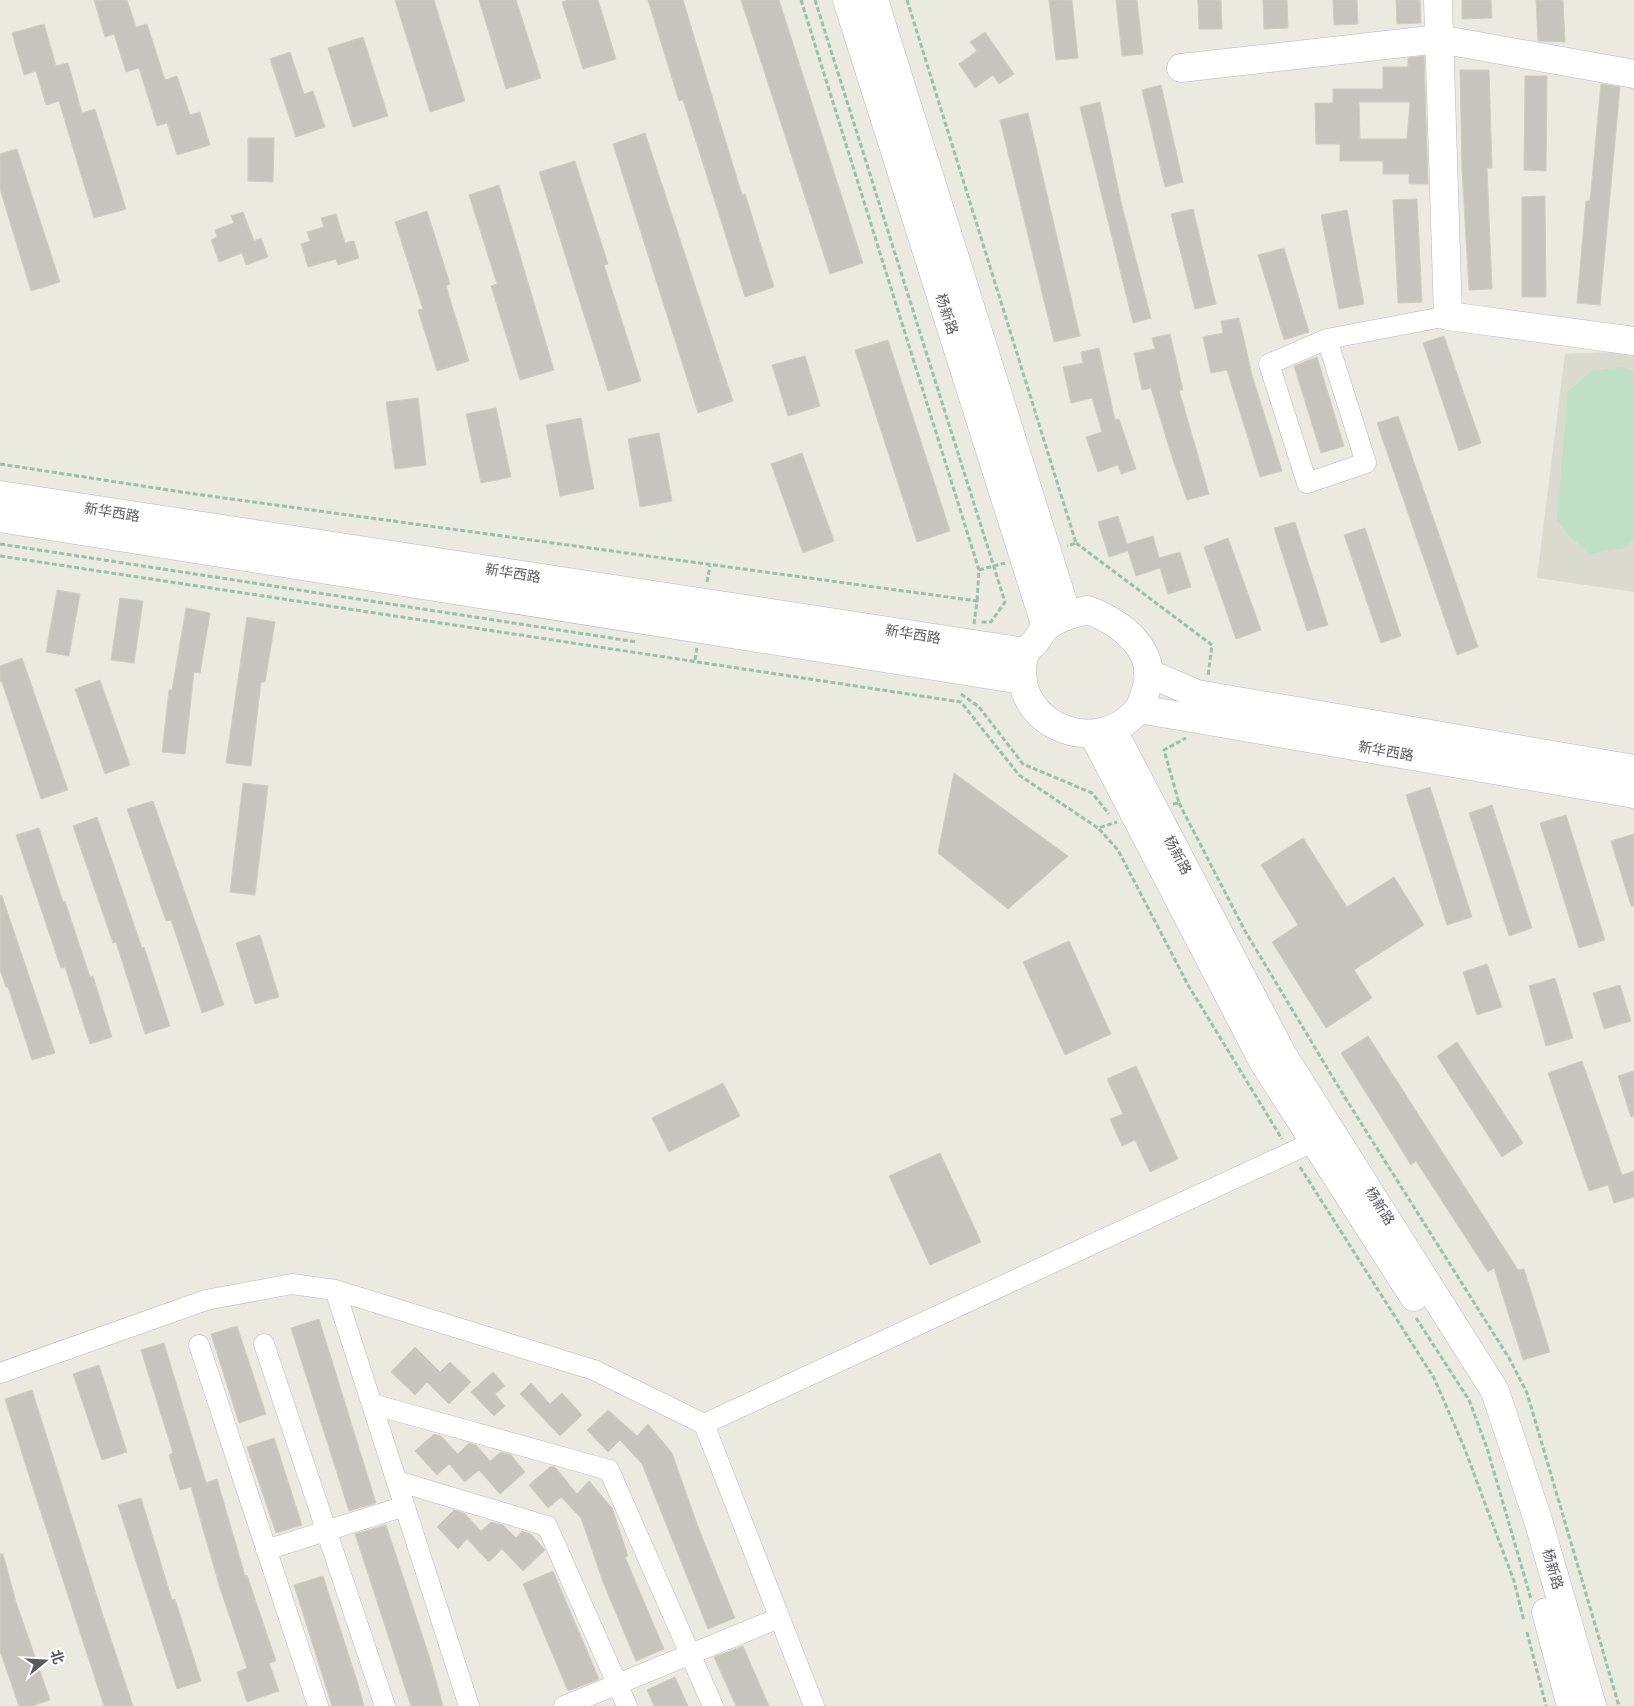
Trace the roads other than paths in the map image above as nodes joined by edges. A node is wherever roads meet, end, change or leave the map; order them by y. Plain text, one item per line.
1 (847, 0) edge
2 (874, 0) edge
3 (1438, 0) edge
4 (1439, 39) junction
5 (1181, 68) dead end
6 (1634, 74) edge
7 (1448, 316) junction
8 (1327, 339) junction
9 (1634, 341) edge
10 (0, 495) edge
11 (0, 518) edge
12 (1056, 621) junction
13 (1025, 652) junction
14 (1148, 672) junction
15 (1022, 680) junction
16 (1139, 709) junction
17 (1102, 732) junction
18 (1634, 768) edge
19 (1634, 794) edge
20 (1322, 1136) junction
21 (335, 1290) junction
22 (264, 1344) dead end
23 (199, 1345) dead end
24 (0, 1373) edge
25 (372, 1404) junction
26 (704, 1424) junction
27 (396, 1481) junction
28 (405, 1506) junction
29 (327, 1531) junction
30 (266, 1550) junction
31 (779, 1618) junction
32 (690, 1654) junction
33 (617, 1684) junction
34 (318, 1706) edge
35 (385, 1706) edge
36 (469, 1706) edge
37 (564, 1706) edge
38 (626, 1706) edge
39 (713, 1706) edge
40 (814, 1706) edge
41 (1571, 1706) edge
42 (1592, 1706) edge

1 - 12 street, 杨新路
2 - 12 street, 杨新路
3 - 4 street
4 - 5 street
4 - 6 street
4 - 7 street
7 - 8 street
7 - 9 street
8 - 8 street
10 - 13 street, 新华西路
11 - 15 street, 新华西路
12 - 13 street
12 - 14 street
13 - 15 street
14 - 16 street
14 - 18 street, 新华西路
15 - 17 street
16 - 17 street
16 - 19 street, 新华西路
17 - 20 street, 杨新路
20 - 26 street
20 - 41 street, 杨新路
20 - 42 street, 杨新路
21 - 24 street
21 - 25 street
21 - 26 street
22 - 29 street
23 - 30 street
25 - 27 street
25 - 32 street
26 - 31 street
27 - 28 street
27 - 33 street
28 - 29 street
28 - 36 street
29 - 30 street
29 - 35 street
30 - 34 street
31 - 32 street
31 - 40 street
32 - 33 street
32 - 39 street
33 - 37 street
33 - 38 street

